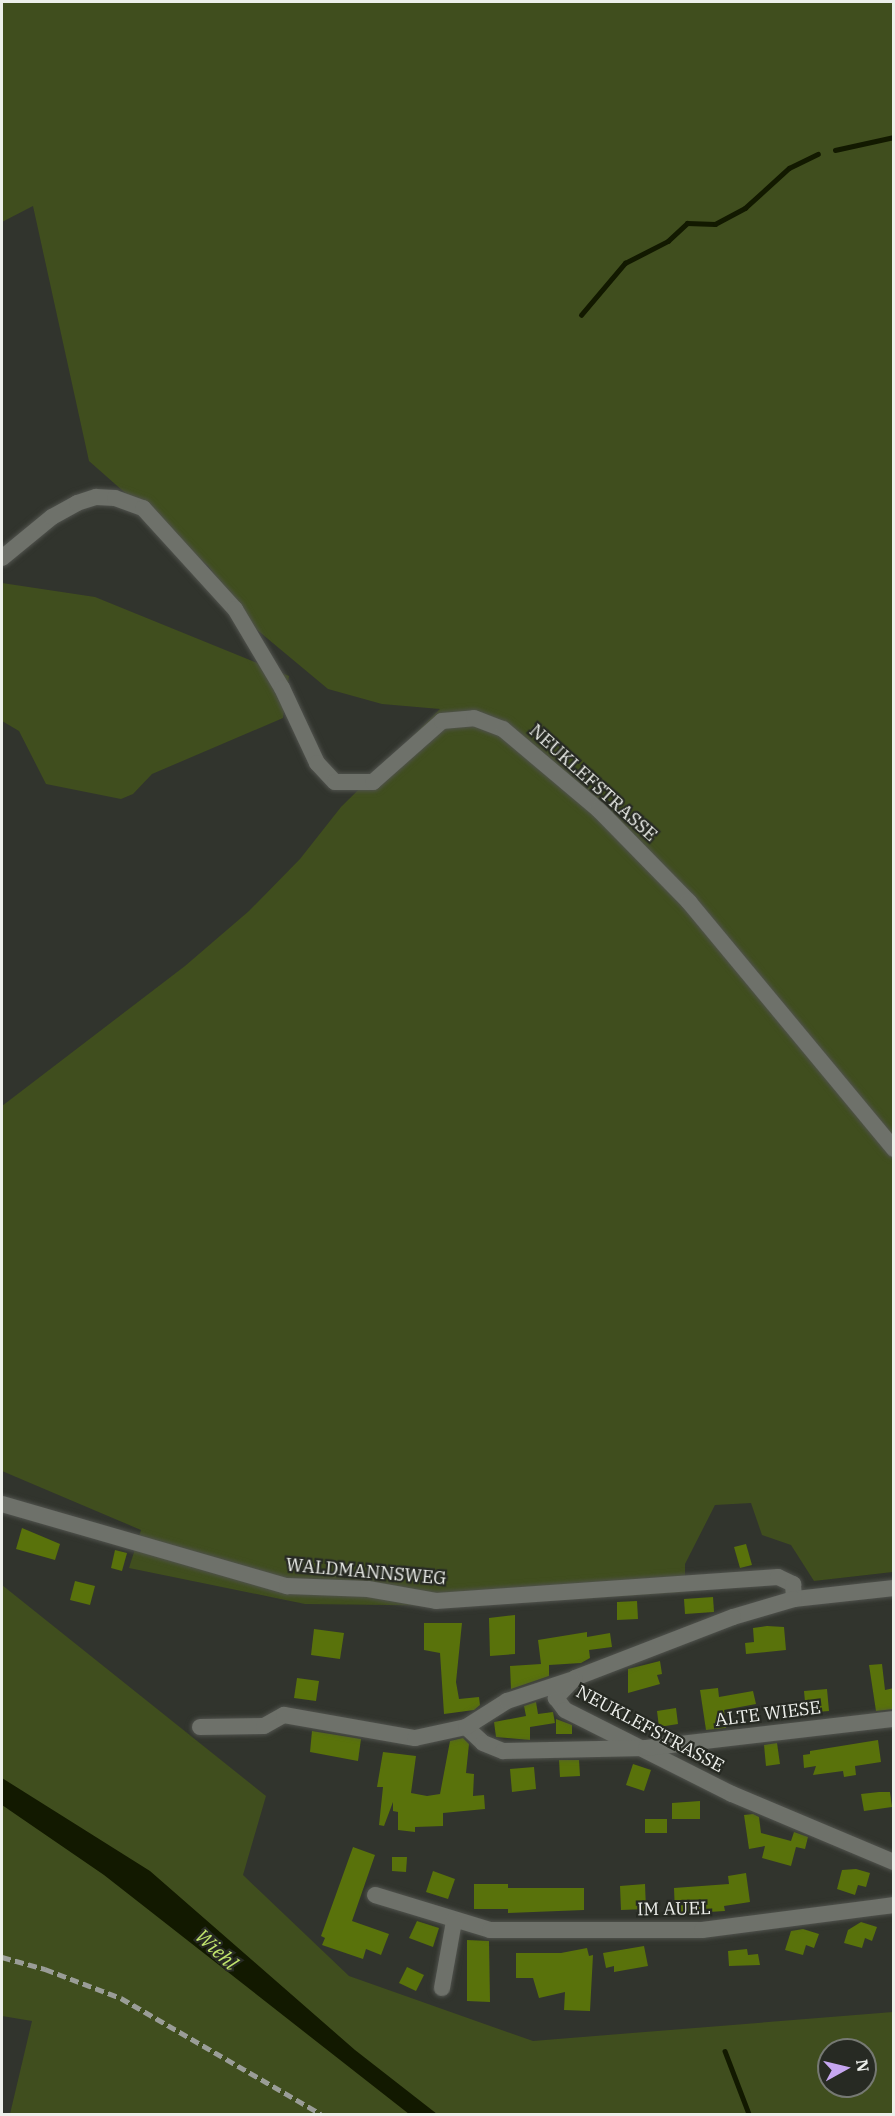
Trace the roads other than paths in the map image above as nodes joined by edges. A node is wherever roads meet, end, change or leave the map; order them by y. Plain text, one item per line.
1 (2, 558) edge
2 (894, 1149) edge
3 (2, 1504) edge
4 (894, 1588) edge
5 (794, 1599) junction
6 (575, 1678) junction
7 (894, 1719) edge
8 (200, 1727) dead end
9 (466, 1727) junction
10 (646, 1748) junction
11 (894, 1862) edge
12 (375, 1895) dead end
13 (894, 1905) edge
14 (454, 1921) junction
15 (442, 1988) dead end

1 - 2 street, NEUKLEFSTRASSE
3 - 5 street, WALDMANNSWEG
4 - 5 street, NEUKLEFSTRASSE
5 - 6 street, NEUKLEFSTRASSE
6 - 9 street
6 - 10 street, NEUKLEFSTRASSE
7 - 10 street, ALTE WIESE
8 - 9 street
9 - 10 street, ALTE WIESE
10 - 11 street, NEUKLEFSTRASSE
12 - 14 street, IM AUEL
13 - 14 street, IM AUEL
14 - 15 street

